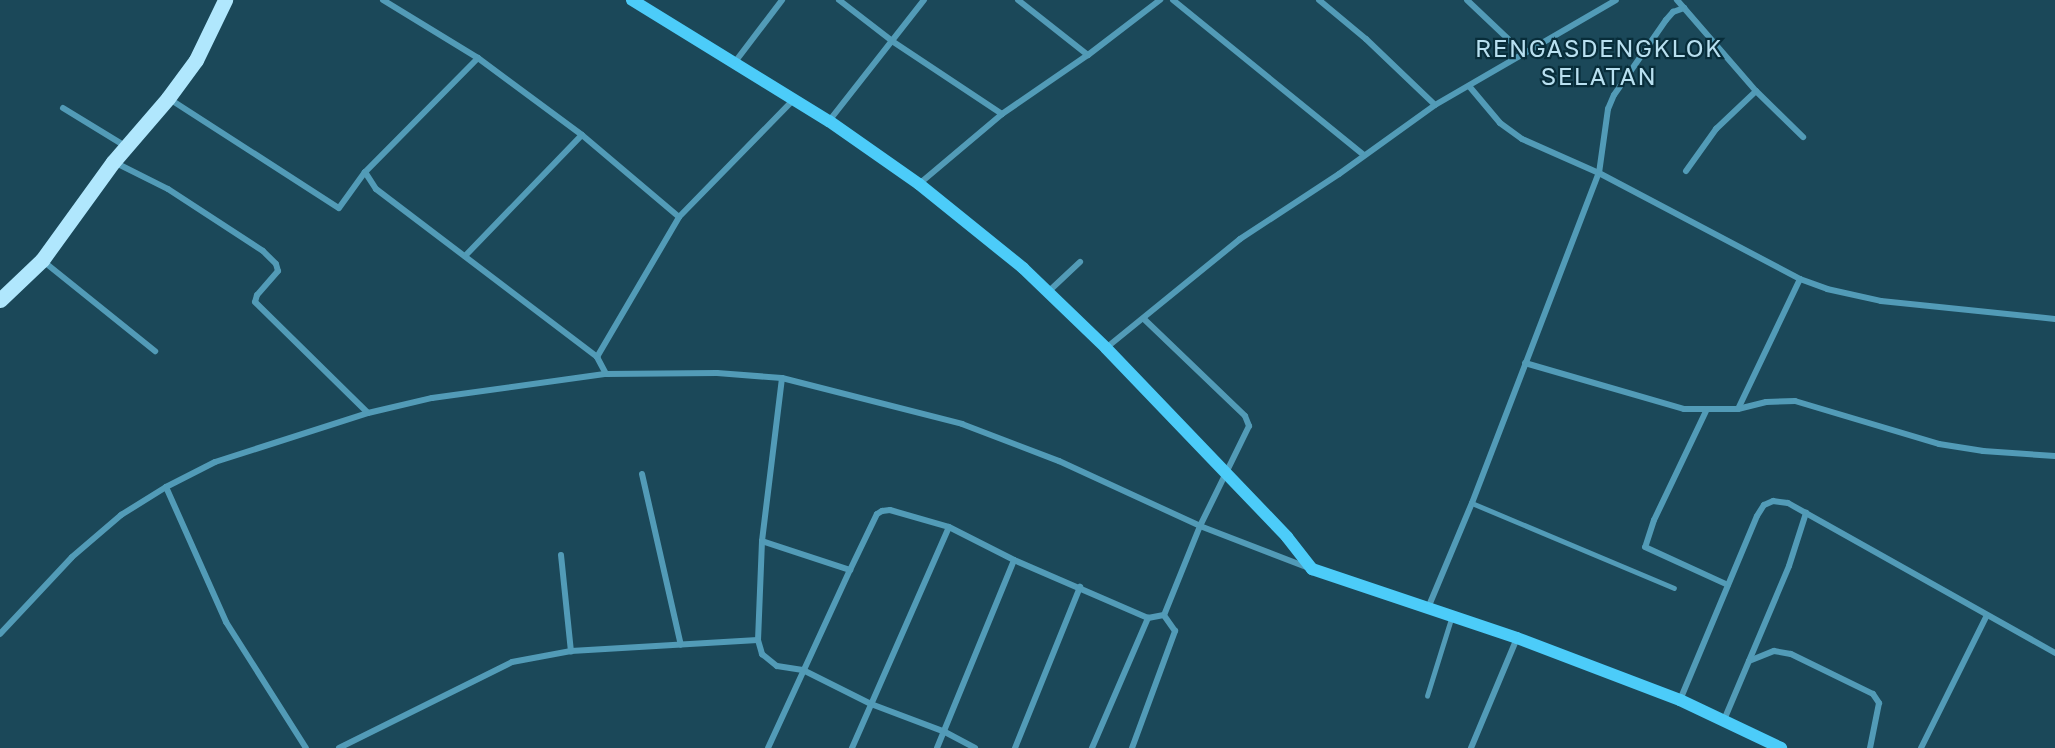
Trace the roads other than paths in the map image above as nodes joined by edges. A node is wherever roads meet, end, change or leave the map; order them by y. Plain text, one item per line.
1 (225, 0) edge
2 (383, 0) edge
3 (632, 0) edge
4 (782, 0) edge
5 (839, 0) edge
6 (924, 0) edge
7 (1018, 0) edge
8 (1160, 0) edge
9 (1173, 0) edge
10 (1319, 0) edge
11 (1467, 0) edge
12 (1616, 0) edge
13 (1677, 0) edge
14 (1684, 8) junction
15 (892, 41) junction
16 (1524, 54) junction
17 (1088, 55) junction
18 (478, 58) junction
19 (735, 62) junction
20 (1469, 86) junction
21 (1756, 91) junction
22 (168, 98) junction
23 (793, 100) junction
24 (1435, 105) junction
25 (63, 108) dead end
26 (1002, 114) junction
27 (829, 121) junction
28 (582, 135) junction
29 (1803, 137) dead end
30 (127, 147) junction
31 (1364, 155) junction
32 (113, 162) junction
33 (1686, 171) dead end
34 (365, 172) junction
35 (1599, 173) junction
36 (919, 184) junction
37 (679, 218) junction
38 (465, 256) junction
39 (42, 260) junction
40 (1080, 262) dead end
41 (1800, 279) junction
42 (1048, 292) junction
43 (0, 300) edge
44 (1144, 319) junction
45 (2055, 319) edge
46 (1106, 348) junction
47 (155, 351) dead end
48 (597, 357) junction
49 (1525, 363) junction
50 (606, 374) junction
51 (782, 378) junction
52 (1707, 409) junction
53 (1738, 409) junction
54 (368, 413) junction
55 (2055, 456) edge
56 (1225, 473) junction
57 (642, 474) dead end
58 (166, 487) junction
59 (1472, 503) junction
60 (1806, 513) junction
61 (1200, 526) junction
62 (949, 528) junction
63 (762, 541) junction
64 (561, 555) dead end
65 (1014, 560) junction
66 (1312, 569) junction
67 (850, 570) junction
68 (1728, 585) junction
69 (1080, 587) junction
70 (1674, 588) dead end
71 (1428, 608) junction
72 (1164, 615) junction
73 (1452, 616) junction
74 (1986, 617) junction
75 (1148, 618) junction
76 (0, 634) edge
77 (1517, 638) junction
78 (759, 640) junction
79 (681, 645) junction
80 (571, 651) junction
81 (2055, 653) edge
82 (1749, 661) junction
83 (803, 670) junction
84 (1427, 696) dead end
85 (1680, 700) junction
86 (872, 704) junction
87 (1724, 721) junction
88 (945, 732) junction
89 (1093, 747) edge
90 (306, 748) edge
91 (339, 748) edge
92 (768, 748) edge
93 (852, 748) edge
94 (937, 748) edge
95 (975, 748) edge
96 (1015, 748) edge
97 (1102, 748) edge
98 (1132, 748) edge
99 (1471, 748) edge
100 (1781, 748) edge
101 (1870, 748) edge
102 (1921, 748) edge

1 - 22 main road
2 - 18 street
3 - 19 street
4 - 19 street
5 - 15 street
6 - 15 street
7 - 17 street
8 - 17 street
9 - 31 street
10 - 24 street
11 - 16 street
12 - 16 street
13 - 14 street
14 - 21 street
14 - 35 street
15 - 26 street
15 - 27 street
16 - 20 street
17 - 26 street
18 - 28 street
18 - 34 street
19 - 23 street
20 - 24 street
20 - 35 street
21 - 29 street
21 - 33 street
22 - 30 main road
22 - 34 street
23 - 27 street
23 - 37 street
24 - 31 street
25 - 30 street
26 - 36 street
27 - 36 street
28 - 37 street
28 - 38 street
30 - 32 main road
31 - 44 street
32 - 39 main road
32 - 54 street
34 - 38 street
35 - 41 street
35 - 49 street
36 - 42 street
37 - 48 street
38 - 48 street
39 - 43 main road
39 - 47 street
40 - 42 street
41 - 45 street
41 - 53 street
42 - 46 street
44 - 46 street
44 - 56 street
46 - 56 street
48 - 50 street
49 - 52 street
49 - 59 street
50 - 51 street
50 - 54 street
51 - 61 street
51 - 63 street
52 - 53 street
52 - 68 street
53 - 55 street
54 - 58 street
56 - 61 street
56 - 66 street
57 - 79 street
58 - 76 street
58 - 90 street
59 - 70 lane
59 - 71 street
60 - 68 street
60 - 74 street
60 - 82 street
61 - 66 street
61 - 72 street
62 - 65 street
62 - 67 street
62 - 86 street
63 - 67 street
63 - 78 street
64 - 80 street
65 - 69 street
65 - 88 street
66 - 71 street
67 - 83 street
68 - 85 street
69 - 75 street
69 - 96 street
71 - 73 street
72 - 75 street
72 - 98 street
73 - 77 street
73 - 84 lane
74 - 81 street
74 - 102 street
75 - 89 street
77 - 85 street
77 - 99 street
78 - 79 street
78 - 83 street
79 - 80 street
80 - 91 street
82 - 87 street
82 - 101 street
83 - 86 street
83 - 92 street
85 - 87 street
86 - 88 street
86 - 93 street
87 - 100 street
88 - 94 street
88 - 95 street
89 - 97 street

